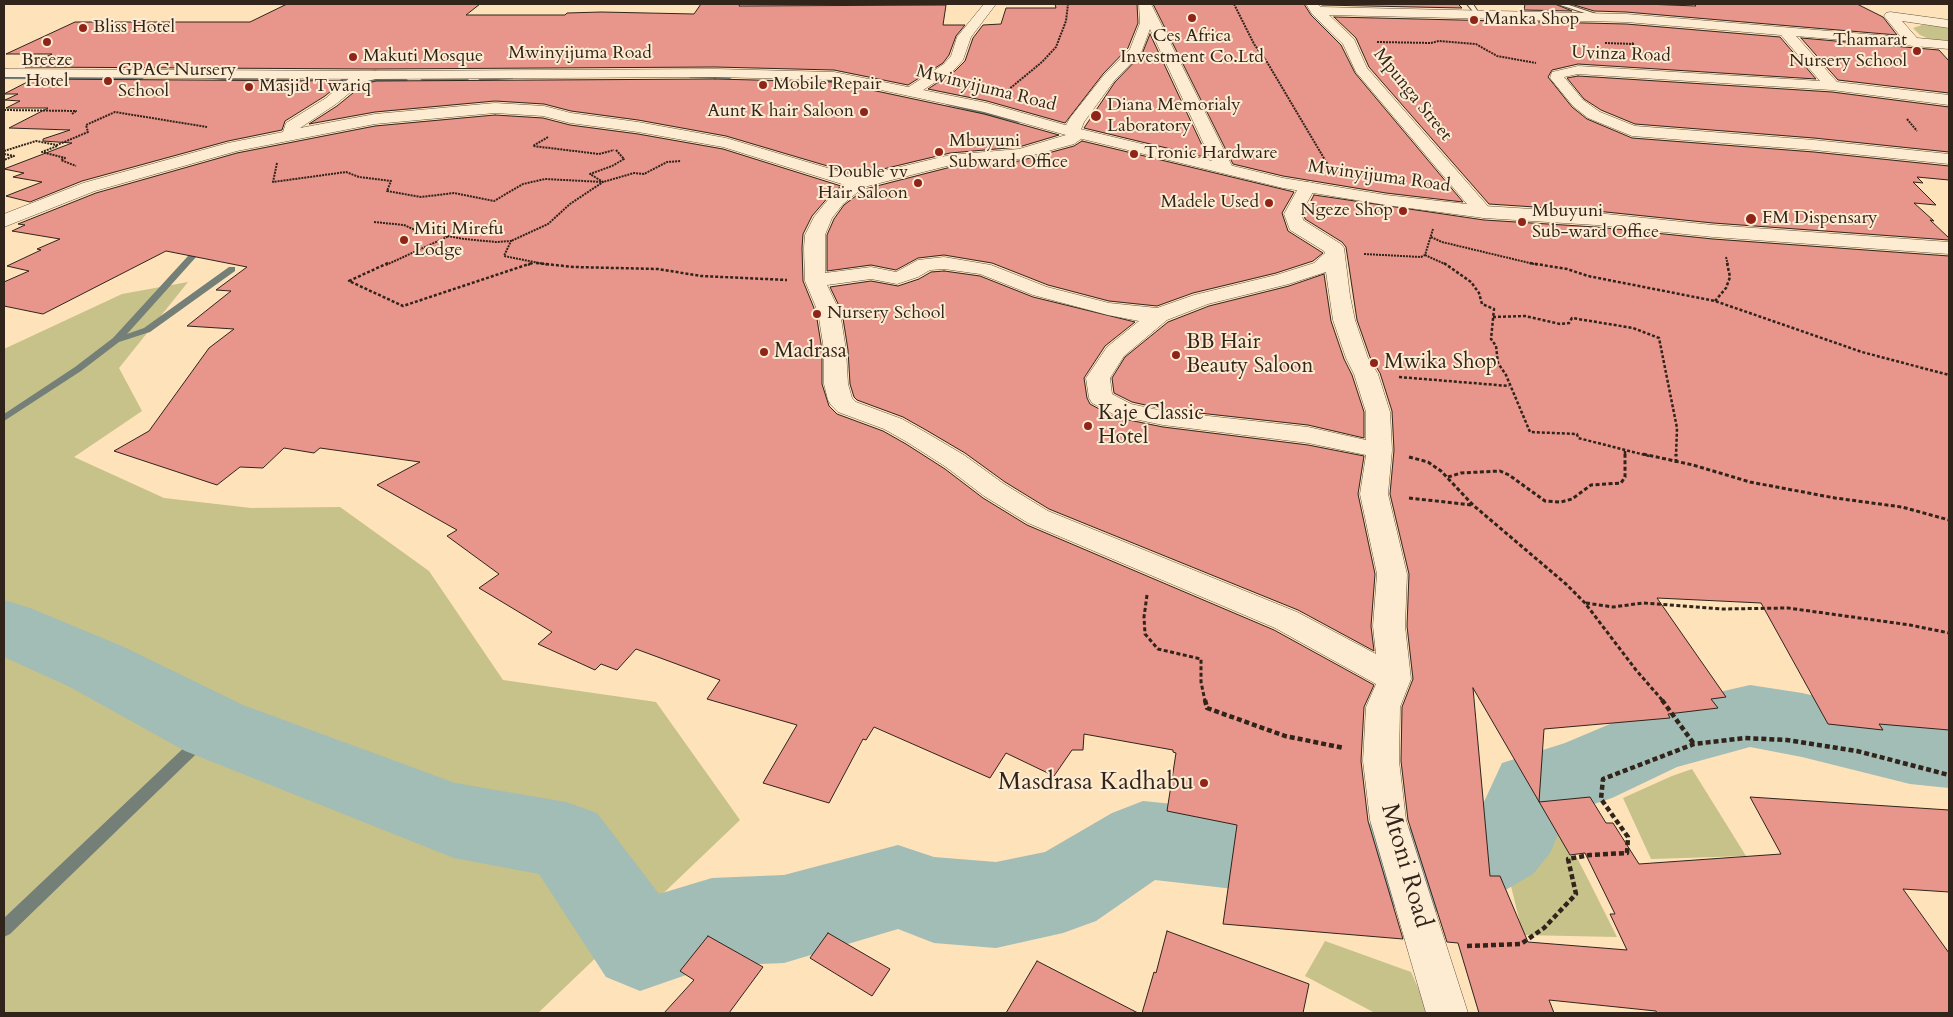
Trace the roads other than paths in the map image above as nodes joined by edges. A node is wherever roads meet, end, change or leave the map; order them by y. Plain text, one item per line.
1 (990, 4) edge
2 (1560, 4) edge
3 (1146, 5) edge
4 (1313, 7) edge
5 (1474, 9) edge
6 (1599, 16) junction
7 (1949, 24) edge
8 (1784, 30) junction
9 (1912, 41) junction
10 (1949, 45) edge
11 (4, 73) edge
12 (375, 75) junction
13 (1832, 86) junction
14 (912, 91) junction
15 (1949, 100) edge
16 (1072, 132) junction
17 (290, 134) junction
18 (1949, 158) edge
19 (1224, 168) junction
20 (858, 183) junction
21 (1307, 187) junction
22 (1484, 212) junction
23 (4, 221) edge
24 (1949, 248) edge
25 (1335, 251) junction
26 (815, 281) junction
27 (1159, 315) junction
28 (1379, 450) junction
29 (1396, 679) junction
30 (1447, 1013) edge

1 - 14 street
2 - 6 lane
3 - 16 street
3 - 19 street
4 - 5 street
4 - 22 street, Mpunga Street
5 - 6 street
6 - 8 street
7 - 9 street
8 - 9 street
8 - 13 street
9 - 10 street
11 - 12 street, Mwinyijuma Road
12 - 14 street, Mwinyijuma Road
12 - 17 street
13 - 15 street, Uvinza Road
13 - 18 street, Uvinza Road
14 - 16 street, Mwinyijuma Road
16 - 19 street, Mwinyijuma Road
16 - 20 street
17 - 20 street
17 - 23 street
19 - 21 street, Mwinyijuma Road
20 - 26 street
21 - 22 street, Mwinyijuma Road
21 - 25 street
22 - 24 street, Mwinyijuma Road
25 - 27 street
25 - 28 street, Mtoni Road
26 - 27 street
26 - 29 street
27 - 28 street
28 - 29 street, Mtoni Road
29 - 30 street, Mtoni Road

